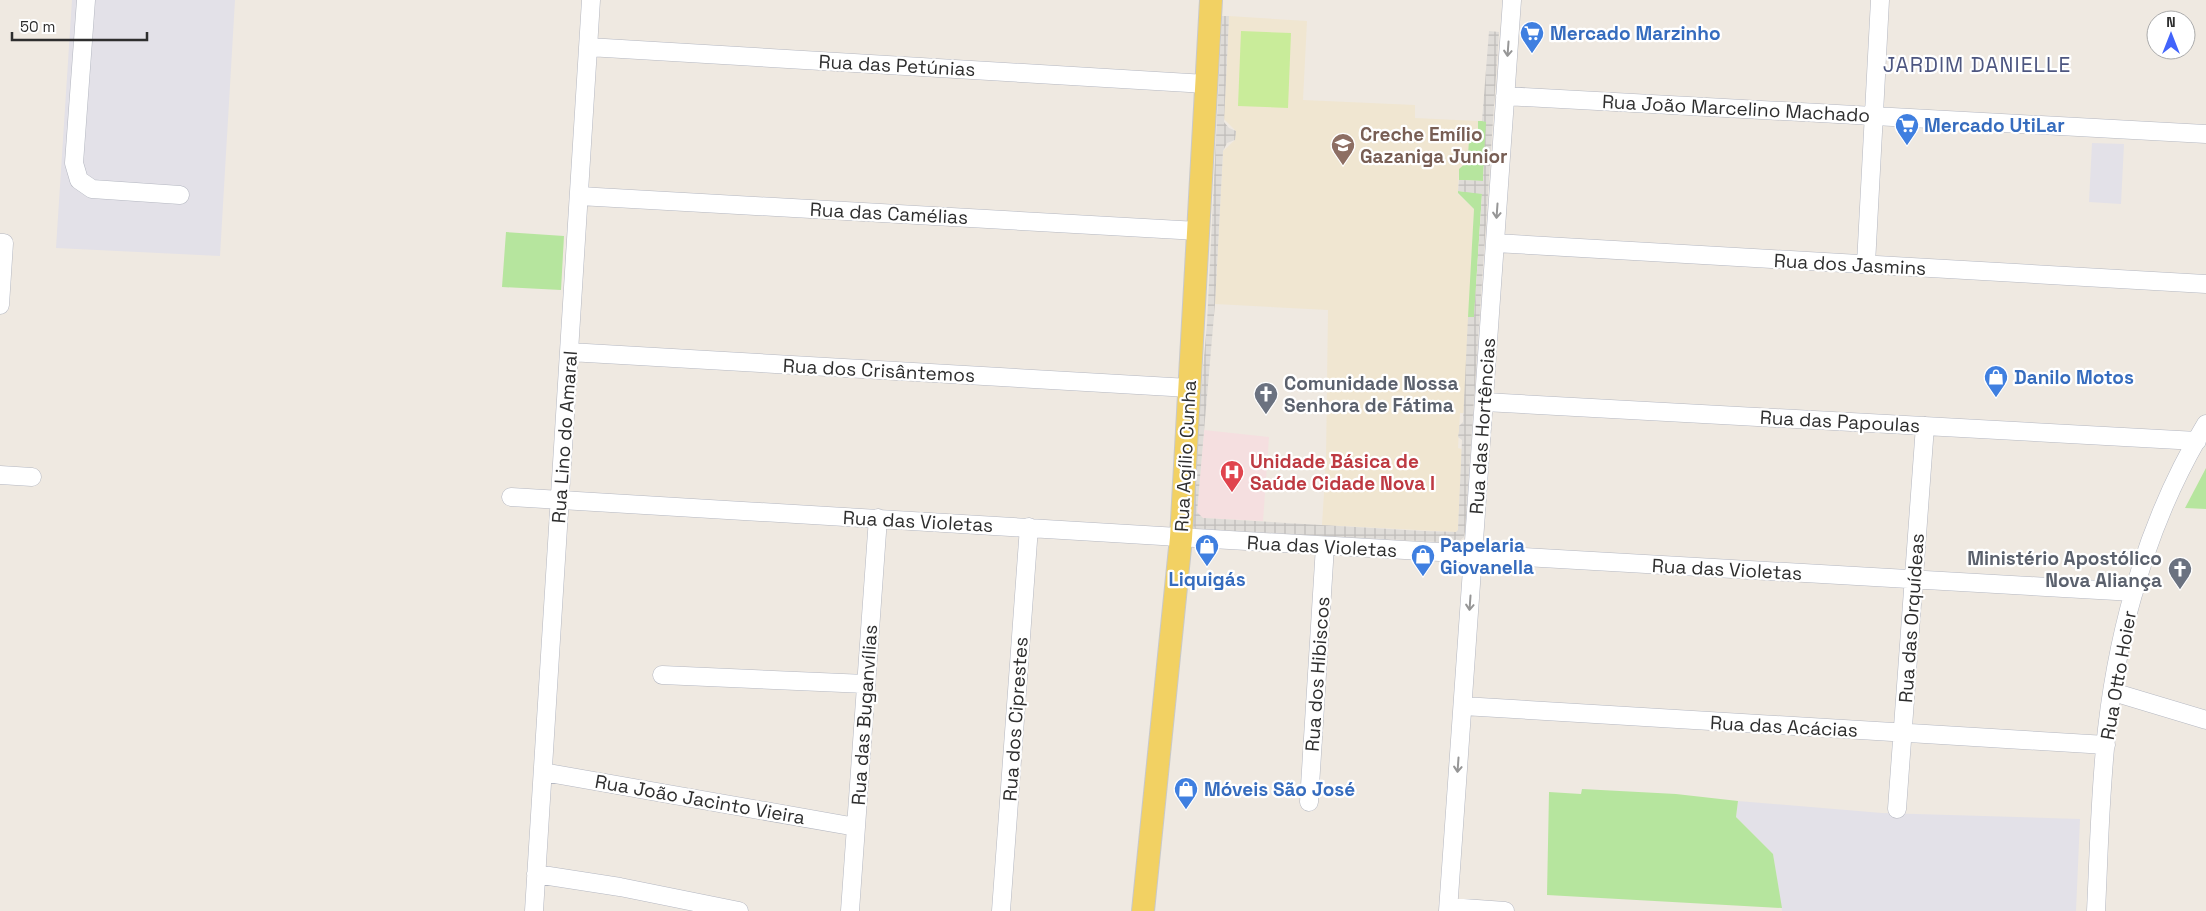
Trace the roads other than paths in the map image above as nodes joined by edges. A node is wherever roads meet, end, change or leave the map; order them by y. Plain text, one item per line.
1 (86, 0) edge
2 (591, 0) edge
3 (1211, 0) edge
4 (1512, 0) edge
5 (1880, 0) edge
6 (588, 47) junction
7 (1206, 84) junction
8 (1505, 96) junction
9 (1874, 116) junction
10 (2206, 134) edge
11 (180, 195) dead end
12 (579, 196) junction
13 (1198, 231) junction
14 (0, 243) edge
15 (1494, 243) junction
16 (1866, 264) junction
17 (2206, 284) edge
18 (0, 305) edge
19 (569, 352) junction
20 (1189, 388) junction
21 (1484, 402) junction
22 (2206, 424) edge
23 (1925, 426) junction
24 (2197, 441) junction
25 (0, 475) edge
26 (32, 477) dead end
27 (511, 496) dead end
28 (560, 500) junction
29 (878, 518) junction
30 (1028, 527) junction
31 (1181, 538) junction
32 (1325, 546) junction
33 (1473, 554) junction
34 (1914, 580) junction
35 (2134, 592) junction
36 (662, 675) dead end
37 (866, 684) junction
38 (2112, 692) junction
39 (1463, 706) junction
40 (2206, 720) edge
41 (1902, 733) junction
42 (2106, 745) junction
43 (543, 772) junction
44 (1309, 802) dead end
45 (1897, 809) dead end
46 (856, 827) junction
47 (536, 874) junction
48 (1449, 909) edge
49 (534, 911) edge
50 (739, 911) edge
51 (850, 911) edge
52 (1001, 911) edge
53 (1143, 911) edge
54 (1505, 911) edge
55 (2096, 911) edge

1 - 11 street
2 - 6 street, Rua Lino do Amaral
3 - 7 main road, Rua Agílio Cunha
4 -> 8 street, Rua das Hortências
5 - 9 street
6 - 7 street, Rua das Petúnias
6 - 12 street, Rua Lino do Amaral
7 - 13 main road, Rua Agílio Cunha
8 - 9 street, Rua João Marcelino Machado
8 -> 15 street, Rua das Hortências
9 - 10 street, Rua João Marcelino Machado
9 - 16 street
12 - 13 street, Rua das Camélias
12 - 19 street, Rua Lino do Amaral
13 - 20 main road, Rua Agílio Cunha
14 - 18 street
15 - 16 street, Rua dos Jasmins
15 - 21 street, Rua das Hortências
16 - 17 street, Rua dos Jasmins
19 - 20 street, Rua dos Crisântemos
19 - 28 street, Rua Lino do Amaral
20 - 31 main road, Rua Agílio Cunha
21 - 23 street, Rua das Papoulas
21 - 33 street, Rua das Hortências
22 - 24 street, Rua Otto Hoier
23 - 24 street, Rua das Papoulas
23 - 34 street, Rua das Orquídeas
24 - 35 street, Rua Otto Hoier
25 - 26 street
27 - 28 street, Rua das Violetas
28 - 29 street, Rua das Violetas
28 - 43 street, Rua Lino do Amaral
29 - 30 street, Rua das Violetas
29 - 37 street, Rua das Buganvílias
30 - 31 street, Rua das Violetas
30 - 52 street, Rua dos Ciprestes
31 - 32 street, Rua das Violetas
31 - 53 main road, Rua Agílio Cunha
32 - 33 street, Rua das Violetas
32 - 44 street, Rua dos Hibiscos
33 - 34 street, Rua das Violetas
33 -> 39 street, Rua das Hortências
34 - 35 street, Rua das Violetas
34 - 41 street, Rua das Orquídeas
35 - 38 street, Rua Otto Hoier
36 - 37 street
37 - 46 street, Rua das Buganvílias
38 - 40 street
38 - 42 street, Rua Otto Hoier
39 - 41 street, Rua das Acácias
39 -> 48 street, Rua das Hortências
41 - 42 street, Rua das Acácias
41 - 45 street, Rua das Orquídeas
42 - 55 street, Rua Otto Hoier
43 - 46 street, Rua João Jacinto Vieira
43 - 47 street, Rua Lino do Amaral
46 - 51 street, Rua das Buganvílias
47 - 49 street, Rua Lino do Amaral
47 - 50 street
48 - 54 street

